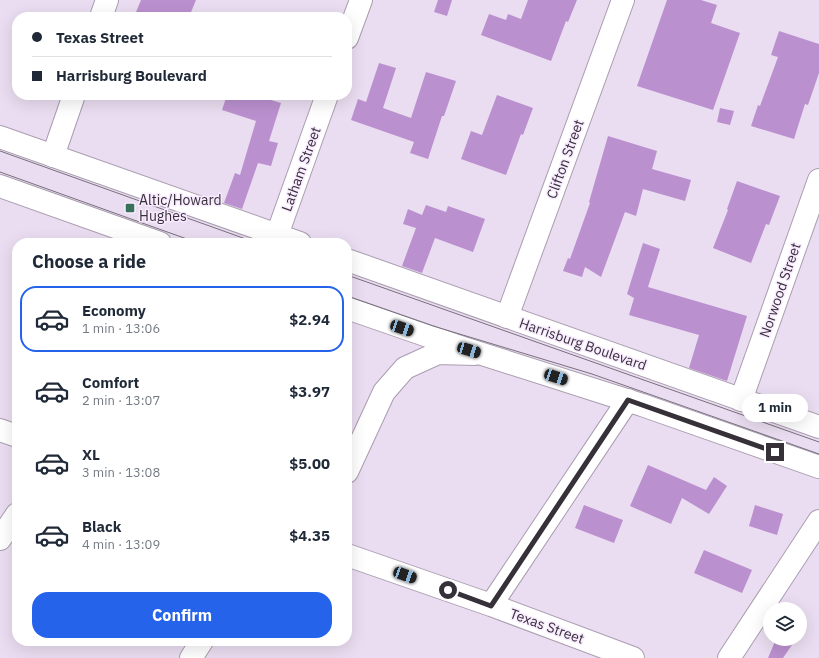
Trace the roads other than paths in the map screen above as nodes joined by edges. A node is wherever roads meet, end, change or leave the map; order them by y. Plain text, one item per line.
1 (107, 0) edge
2 (361, 0) edge
3 (623, 0) edge
4 (103, 12) edge
5 (352, 24) edge
6 (72, 100) edge
7 (325, 100) edge
8 (0, 137) edge
9 (53, 156) junction
10 (819, 180) edge
11 (0, 186) edge
12 (146, 238) edge
13 (274, 238) edge
14 (277, 238) edge
15 (352, 262) edge
16 (352, 310) edge
17 (507, 317) junction
18 (483, 354) junction
19 (628, 400) junction
20 (742, 400) junction
21 (819, 427) edge
22 (0, 430) edge
23 (12, 434) edge
24 (352, 461) edge
25 (819, 467) edge
26 (12, 521) edge
27 (819, 521) edge
28 (0, 539) edge
29 (352, 557) edge
30 (491, 606) junction
31 (199, 646) edge
32 (191, 658) edge
33 (633, 658) edge
34 (729, 658) edge

1 - 4 street
2 - 5 street
3 - 17 street, Clifton Street
6 - 9 street
7 - 14 street, Latham Street
8 - 9 street
9 - 13 street
10 - 20 street, Norwood Street
11 - 12 street
15 - 17 street, Harrisburg Boulevard
16 - 18 street
17 - 20 street, Harrisburg Boulevard
18 - 19 street
18 - 24 street
19 - 25 street
19 - 30 street
20 - 21 street, Harrisburg Boulevard
22 - 23 street
26 - 28 street
27 - 34 street
29 - 30 street, Texas Street
30 - 33 street, Texas Street
31 - 32 street

